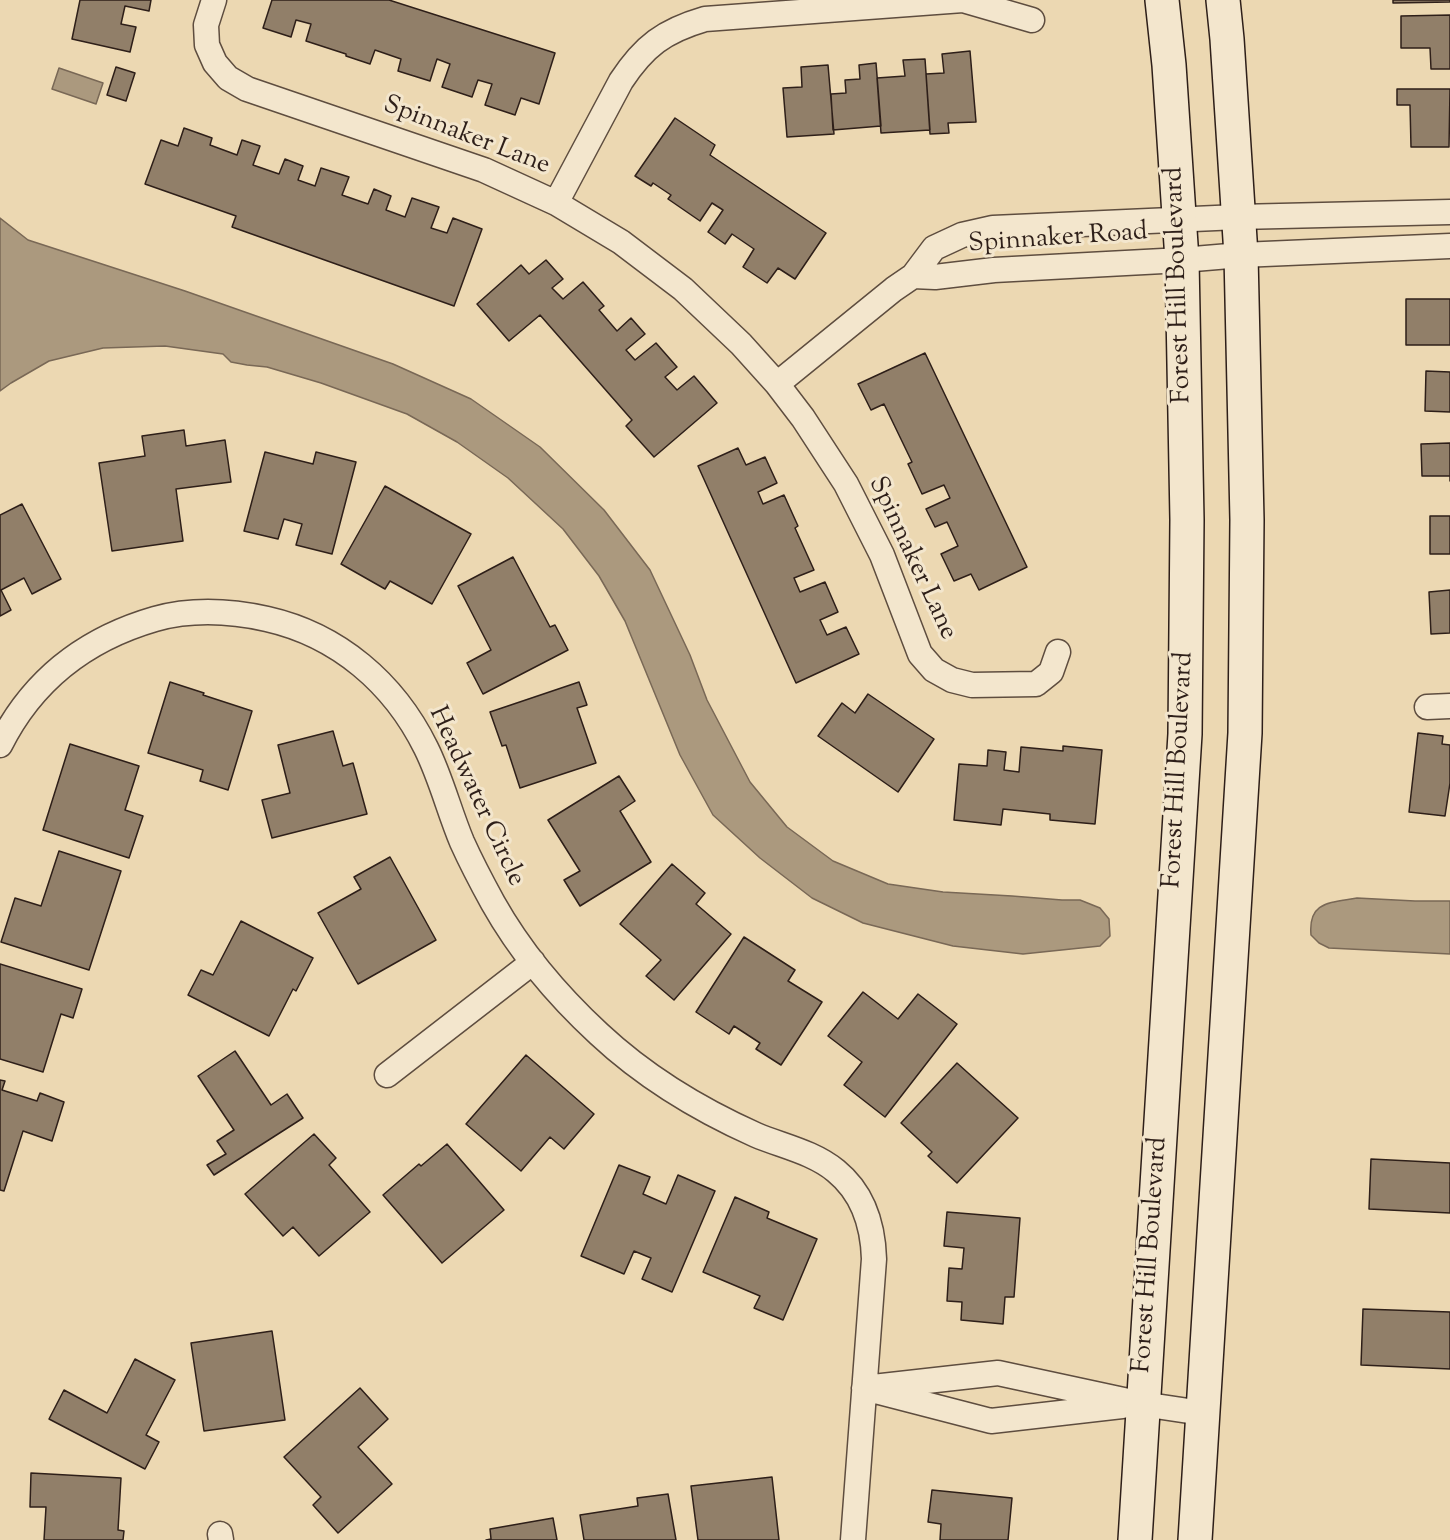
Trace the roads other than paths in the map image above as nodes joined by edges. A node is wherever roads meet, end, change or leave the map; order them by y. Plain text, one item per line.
1 (214, 0) edge
2 (1162, 0) edge
3 (1223, 0) edge
4 (1032, 20) dead end
5 (556, 203) junction
6 (1450, 212) edge
7 (1238, 217) junction
8 (1179, 219) junction
9 (1450, 246) edge
10 (1241, 255) junction
11 (1182, 260) junction
12 (913, 276) junction
13 (777, 384) junction
14 (1058, 652) dead end
15 (0, 745) edge
16 (532, 962) junction
17 (387, 1075) dead end
18 (864, 1388) junction
19 (1142, 1404) junction
20 (1202, 1413) junction
21 (853, 1540) edge
22 (1135, 1540) edge
23 (1195, 1540) edge

1 - 5 street, Spinnaker Lane
2 - 8 main road, Forest Hill Boulevard
3 - 7 main road
4 - 5 street
5 - 13 street, Spinnaker Lane
6 - 7 street, Spinnaker Road
7 - 8 street, Spinnaker Road
7 - 10 main road
8 - 11 main road, Forest Hill Boulevard
8 - 12 street, Spinnaker Road
9 - 10 street, Spinnaker Road
10 - 11 street, Spinnaker Road
10 - 20 main road
11 - 12 street, Spinnaker Road
11 - 19 main road, Forest Hill Boulevard
12 - 13 street, Spinnaker Road
13 - 14 street, Spinnaker Lane
15 - 16 street, Headwater Circle
16 - 17 street
16 - 18 street, Headwater Circle
18 - 19 street
18 - 19 street
18 - 21 street, Headwater Circle
19 - 20 street
19 - 22 main road, Forest Hill Boulevard
20 - 23 main road

